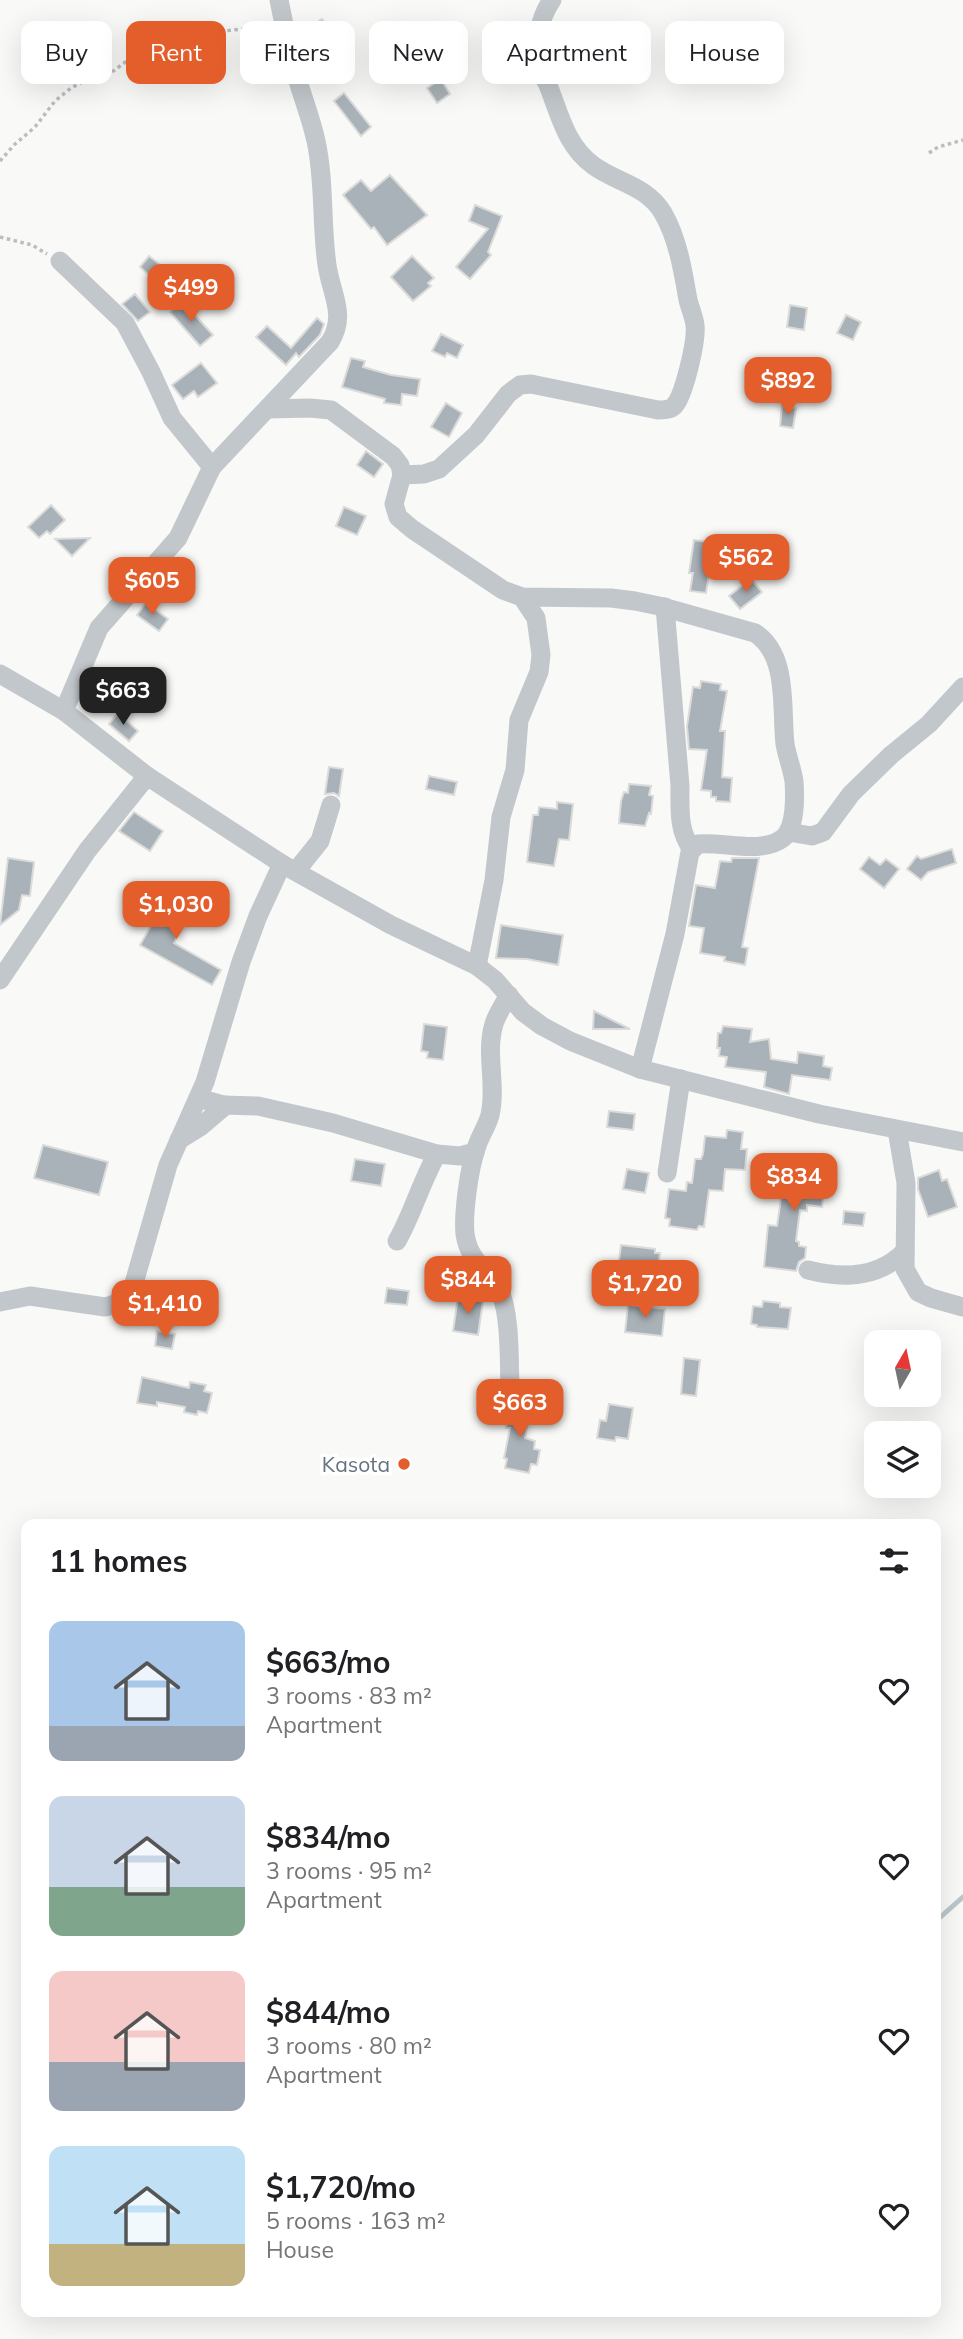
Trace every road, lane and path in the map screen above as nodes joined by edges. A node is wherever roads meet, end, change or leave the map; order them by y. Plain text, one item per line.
1 (279, 0) edge
2 (552, 0) edge
3 (284, 21) edge
4 (240, 29) edge
5 (298, 84) edge
6 (963, 140) edge
7 (929, 153) dead end
8 (0, 161) edge
9 (0, 237) edge
10 (60, 261) joint
11 (268, 409) junction
12 (212, 467) junction
13 (402, 475) junction
14 (522, 597) junction
15 (665, 607) junction
16 (0, 674) edge
17 (963, 687) edge
18 (64, 711) junction
19 (147, 776) junction
20 (331, 805) dead end
21 (788, 832) junction
22 (692, 849) junction
23 (289, 868) junction
24 (477, 966) junction
25 (0, 980) edge
26 (509, 995) junction
27 (640, 1069) junction
28 (681, 1079) junction
29 (198, 1098) junction
30 (226, 1105) junction
31 (897, 1130) junction
32 (179, 1140) junction
33 (963, 1142) edge
34 (475, 1152) junction
35 (437, 1154) junction
36 (667, 1173) dead end
37 (397, 1241) dead end
38 (905, 1251) junction
39 (808, 1270) dead end
40 (0, 1302) edge
41 (963, 1307) edge
42 (510, 1389) dead end

1 - 3 street
2 - 13 street
4 - 8 path
5 - 11 street
6 - 7 path
9 - 10 path
10 - 12 street
11 - 12 street
11 - 13 street
12 - 18 street
13 - 14 street
14 - 15 street
14 - 24 street
15 - 21 street
15 - 22 street
16 - 18 street
17 - 21 street
18 - 19 street
19 - 23 street
19 - 25 street
20 - 23 street
21 - 22 street
22 - 27 street
23 - 24 street
23 - 29 street
24 - 26 street
26 - 27 street
26 - 34 street
27 - 28 street
28 - 31 street
28 - 36 street
29 - 30 street
29 - 32 street
30 - 32 street
30 - 35 street
31 - 33 street
31 - 38 street
32 - 40 street
34 - 35 street
34 - 42 street
35 - 37 street
38 - 39 street
38 - 41 street

